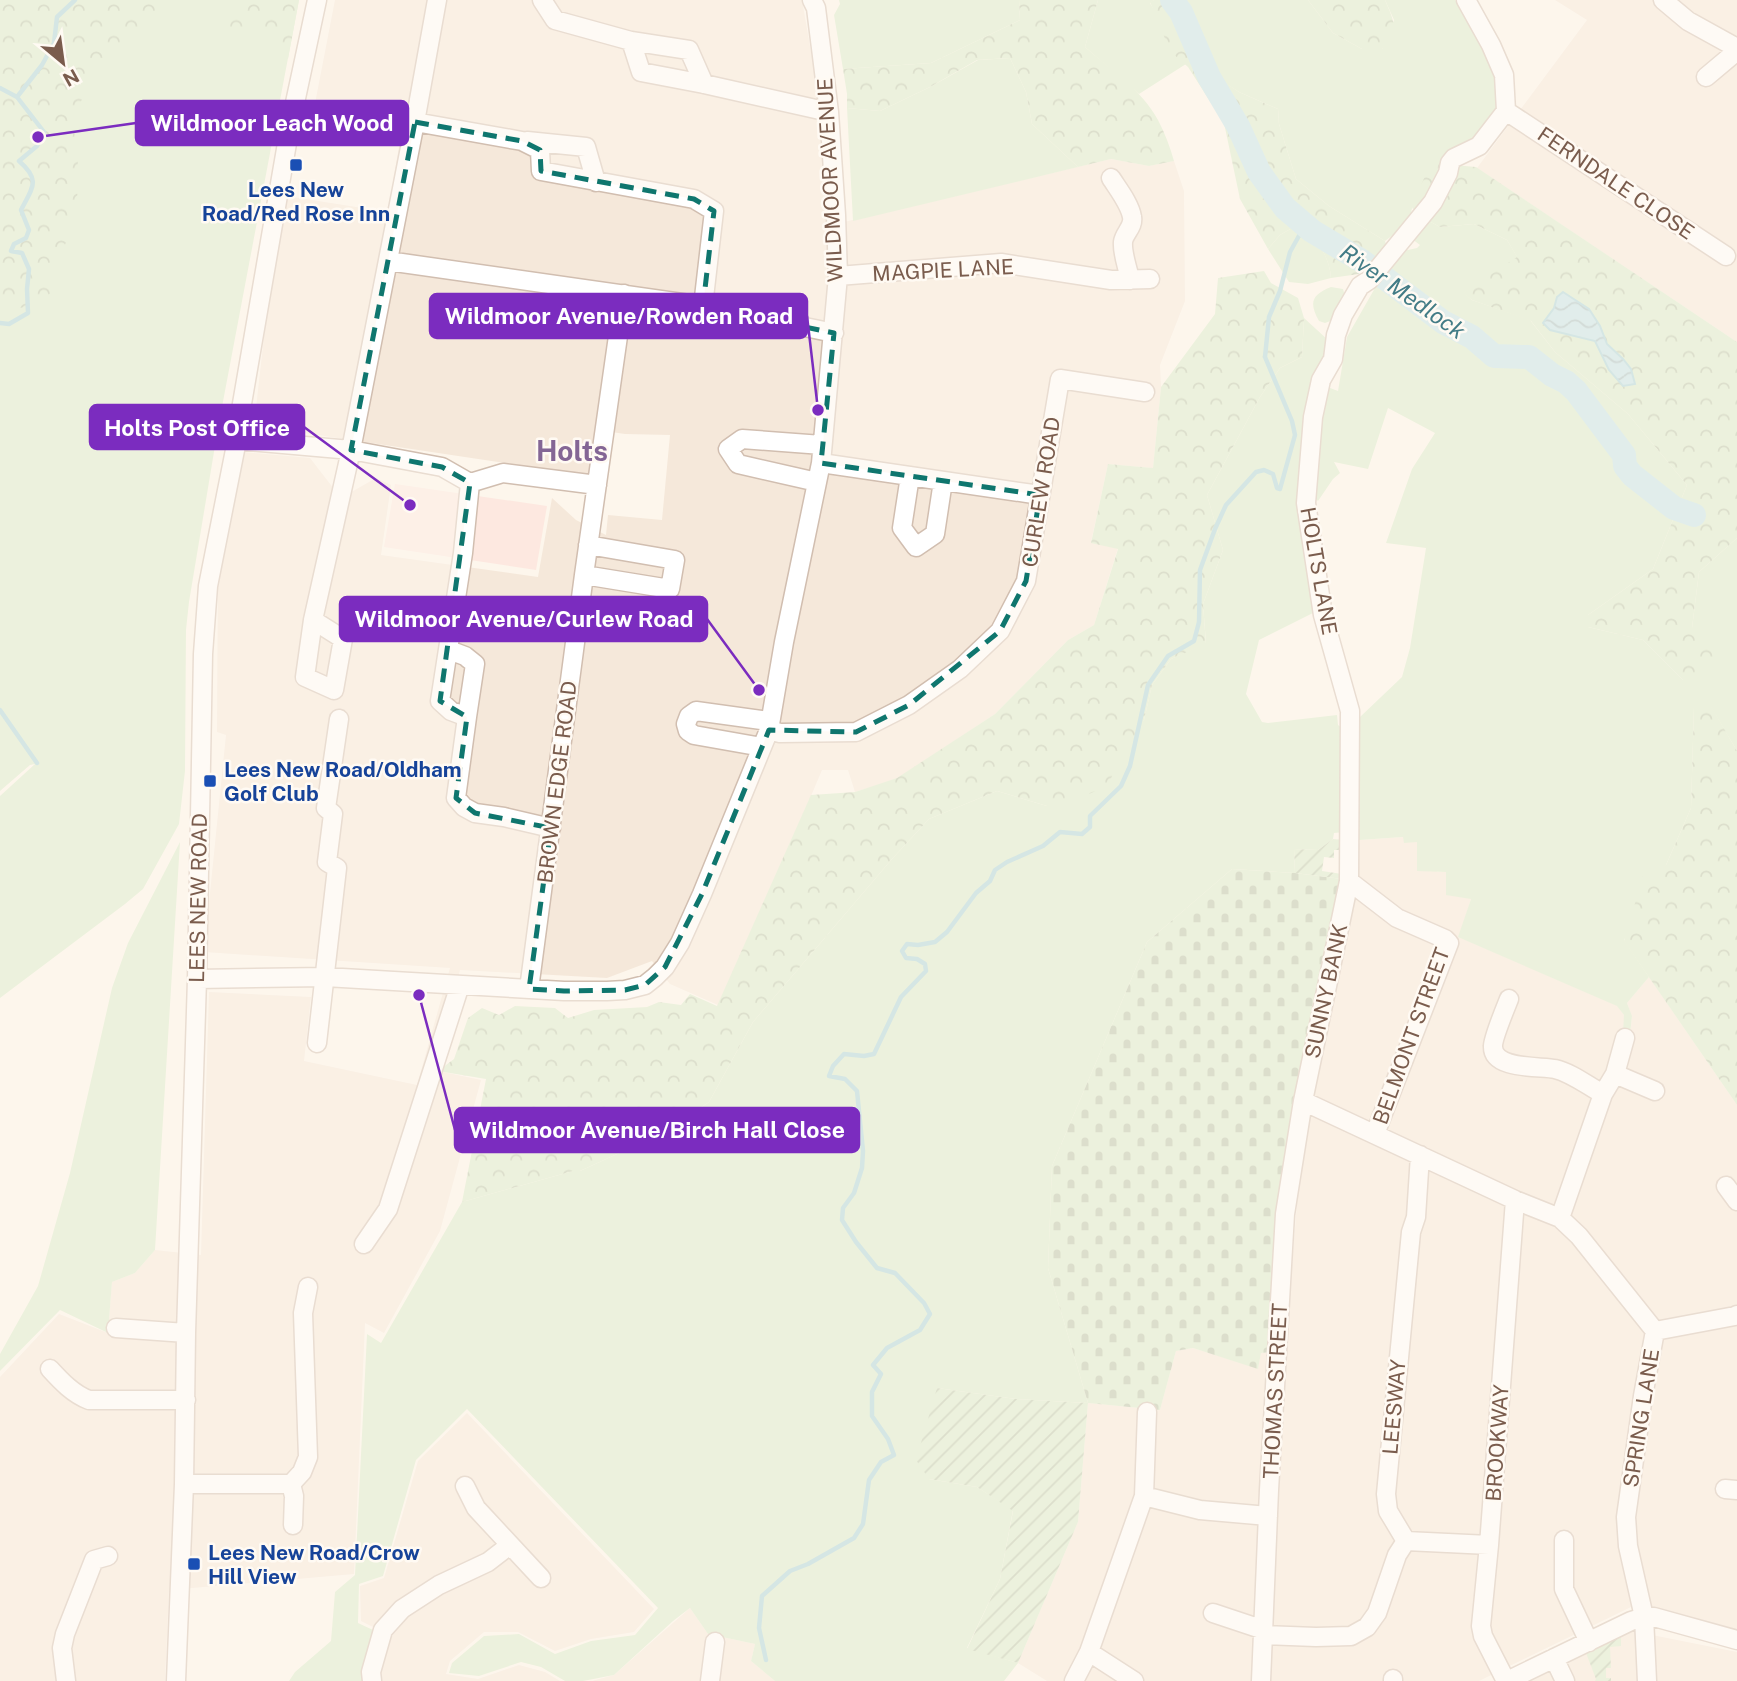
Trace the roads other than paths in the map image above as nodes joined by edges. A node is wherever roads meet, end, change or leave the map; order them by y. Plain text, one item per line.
1 (317, 0) edge
2 (437, 0) edge
3 (542, 0) edge
4 (812, 0) edge
5 (1466, 0) edge
6 (1663, 0) edge
7 (631, 41) junction
8 (1737, 49) edge
9 (1706, 77) dead end
10 (704, 84) junction
11 (1506, 111) junction
12 (828, 112) junction
13 (415, 122) junction
14 (523, 141) junction
15 (1111, 178) dead end
16 (596, 182) junction
17 (1726, 256) dead end
18 (388, 261) junction
19 (838, 276) junction
20 (1150, 279) dead end
21 (1130, 280) junction
22 (624, 294) junction
23 (703, 306) junction
24 (834, 333) junction
25 (1145, 392) dead end
26 (237, 440) junction
27 (351, 450) junction
28 (821, 454) junction
29 (910, 476) junction
30 (943, 481) junction
31 (817, 482) junction
32 (470, 483) junction
33 (597, 485) junction
34 (1040, 495) junction
35 (588, 545) junction
36 (584, 575) junction
37 (313, 620) dead end
38 (449, 650) junction
39 (467, 717) junction
40 (339, 719) dead end
41 (767, 733) junction
42 (551, 828) junction
43 (1349, 881) junction
44 (325, 977) junction
45 (197, 979) junction
46 (460, 985) junction
47 (529, 989) junction
48 (1509, 999) dead end
49 (1625, 1038) dead end
50 (317, 1043) dead end
51 (1615, 1074) junction
52 (1655, 1091) dead end
53 (1603, 1094) junction
54 (1303, 1101) junction
55 (1375, 1134) junction
56 (1420, 1154) junction
57 (1515, 1200) junction
58 (1560, 1218) junction
59 (364, 1244) dead end
60 (308, 1287) dead end
61 (1737, 1315) edge
62 (116, 1328) dead end
63 (1655, 1331) junction
64 (186, 1333) junction
65 (50, 1369) dead end
66 (186, 1401) junction
67 (1147, 1412) dead end
68 (184, 1484) junction
69 (291, 1484) junction
70 (465, 1486) dead end
71 (1143, 1496) junction
72 (1268, 1516) junction
73 (293, 1525) dead end
74 (1564, 1540) dead end
75 (1406, 1541) junction
76 (510, 1545) junction
77 (1489, 1545) junction
78 (108, 1556) dead end
79 (541, 1578) dead end
80 (1213, 1613) dead end
81 (1644, 1618) junction
82 (1264, 1632) junction
83 (1737, 1640) edge
84 (1589, 1642) junction
85 (715, 1643) dead end
86 (1088, 1652) junction
87 (1555, 1658) junction
88 (66, 1681) edge
89 (176, 1681) edge
90 (372, 1681) edge
91 (710, 1681) edge
92 (1074, 1681) edge
93 (1133, 1681) edge
94 (1261, 1681) edge
95 (1506, 1681) edge
96 (1566, 1681) edge
97 (1647, 1681) edge

1 - 26 street, LEES NEW ROAD
2 - 13 street
3 - 7 street
4 - 12 street, WILDMOOR AVENUE
5 - 11 street
6 - 8 street
7 - 10 street
7 - 10 street
8 - 9 street
10 - 12 street
11 - 17 street, FERNDALE CLOSE
11 - 43 street, HOLTS LANE
12 - 19 street, WILDMOOR AVENUE
13 - 14 street
13 - 18 street
14 - 16 street
14 - 16 street
15 - 21 street
16 - 23 street
18 - 22 street
18 - 27 street
19 - 21 street, MAGPIE LANE
19 - 24 street, WILDMOOR AVENUE
20 - 21 street, MAGPIE LANE
22 - 23 street
22 - 33 street, BROWN EDGE ROAD
23 - 24 street
24 - 28 street, WILDMOOR AVENUE
25 - 34 street, CURLEW ROAD
26 - 27 street
26 - 45 street, LEES NEW ROAD
27 - 32 street
27 - 37 street
28 - 29 street
28 - 31 street, WILDMOOR AVENUE
28 - 31 street
29 - 30 street
29 - 30 street
30 - 34 street
31 - 41 street, WILDMOOR AVENUE
32 - 33 street
32 - 38 street
33 - 35 street, BROWN EDGE ROAD
34 - 41 street, CURLEW ROAD
35 - 36 street, BROWN EDGE ROAD
35 - 36 street
36 - 42 street, BROWN EDGE ROAD
38 - 39 street
38 - 39 street
39 - 42 street
40 - 44 street
41 - 47 street, WILDMOOR AVENUE
42 - 47 street, BROWN EDGE ROAD
43 - 54 street, SUNNY BANK
43 - 55 street, BELMONT STREET
44 - 45 street, WILDMOOR AVENUE
44 - 46 street, WILDMOOR AVENUE
44 - 50 street
45 - 64 street, LEES NEW ROAD
46 - 47 street, WILDMOOR AVENUE
46 - 59 street
48 - 53 street
49 - 51 street
51 - 52 street
51 - 53 street
53 - 58 street
54 - 55 street, SPRING LANE
54 - 72 street, THOMAS STREET
55 - 56 street, SPRING LANE
56 - 57 street, SPRING LANE
56 - 75 street, LEESWAY
57 - 58 street, SPRING LANE
57 - 77 street, BROOKWAY
58 - 63 street, SPRING LANE
60 - 69 street
61 - 63 street
62 - 64 street
63 - 81 street, SPRING LANE
64 - 66 street, LEES NEW ROAD
65 - 66 street
66 - 68 street, LEES NEW ROAD
67 - 71 street
68 - 69 street
68 - 89 street, LEES NEW ROAD
69 - 73 street
70 - 76 street
71 - 72 street
71 - 86 street
72 - 82 street, THOMAS STREET
74 - 84 street
75 - 77 street
75 - 82 street
76 - 79 street
76 - 90 street
77 - 95 street, BROOKWAY
78 - 88 street
80 - 82 street
81 - 83 street
81 - 84 street
81 - 97 street, SPRING LANE
82 - 94 street, THOMAS STREET
84 - 87 street
85 - 91 street
86 - 92 street
86 - 93 street
87 - 95 street
87 - 96 street

